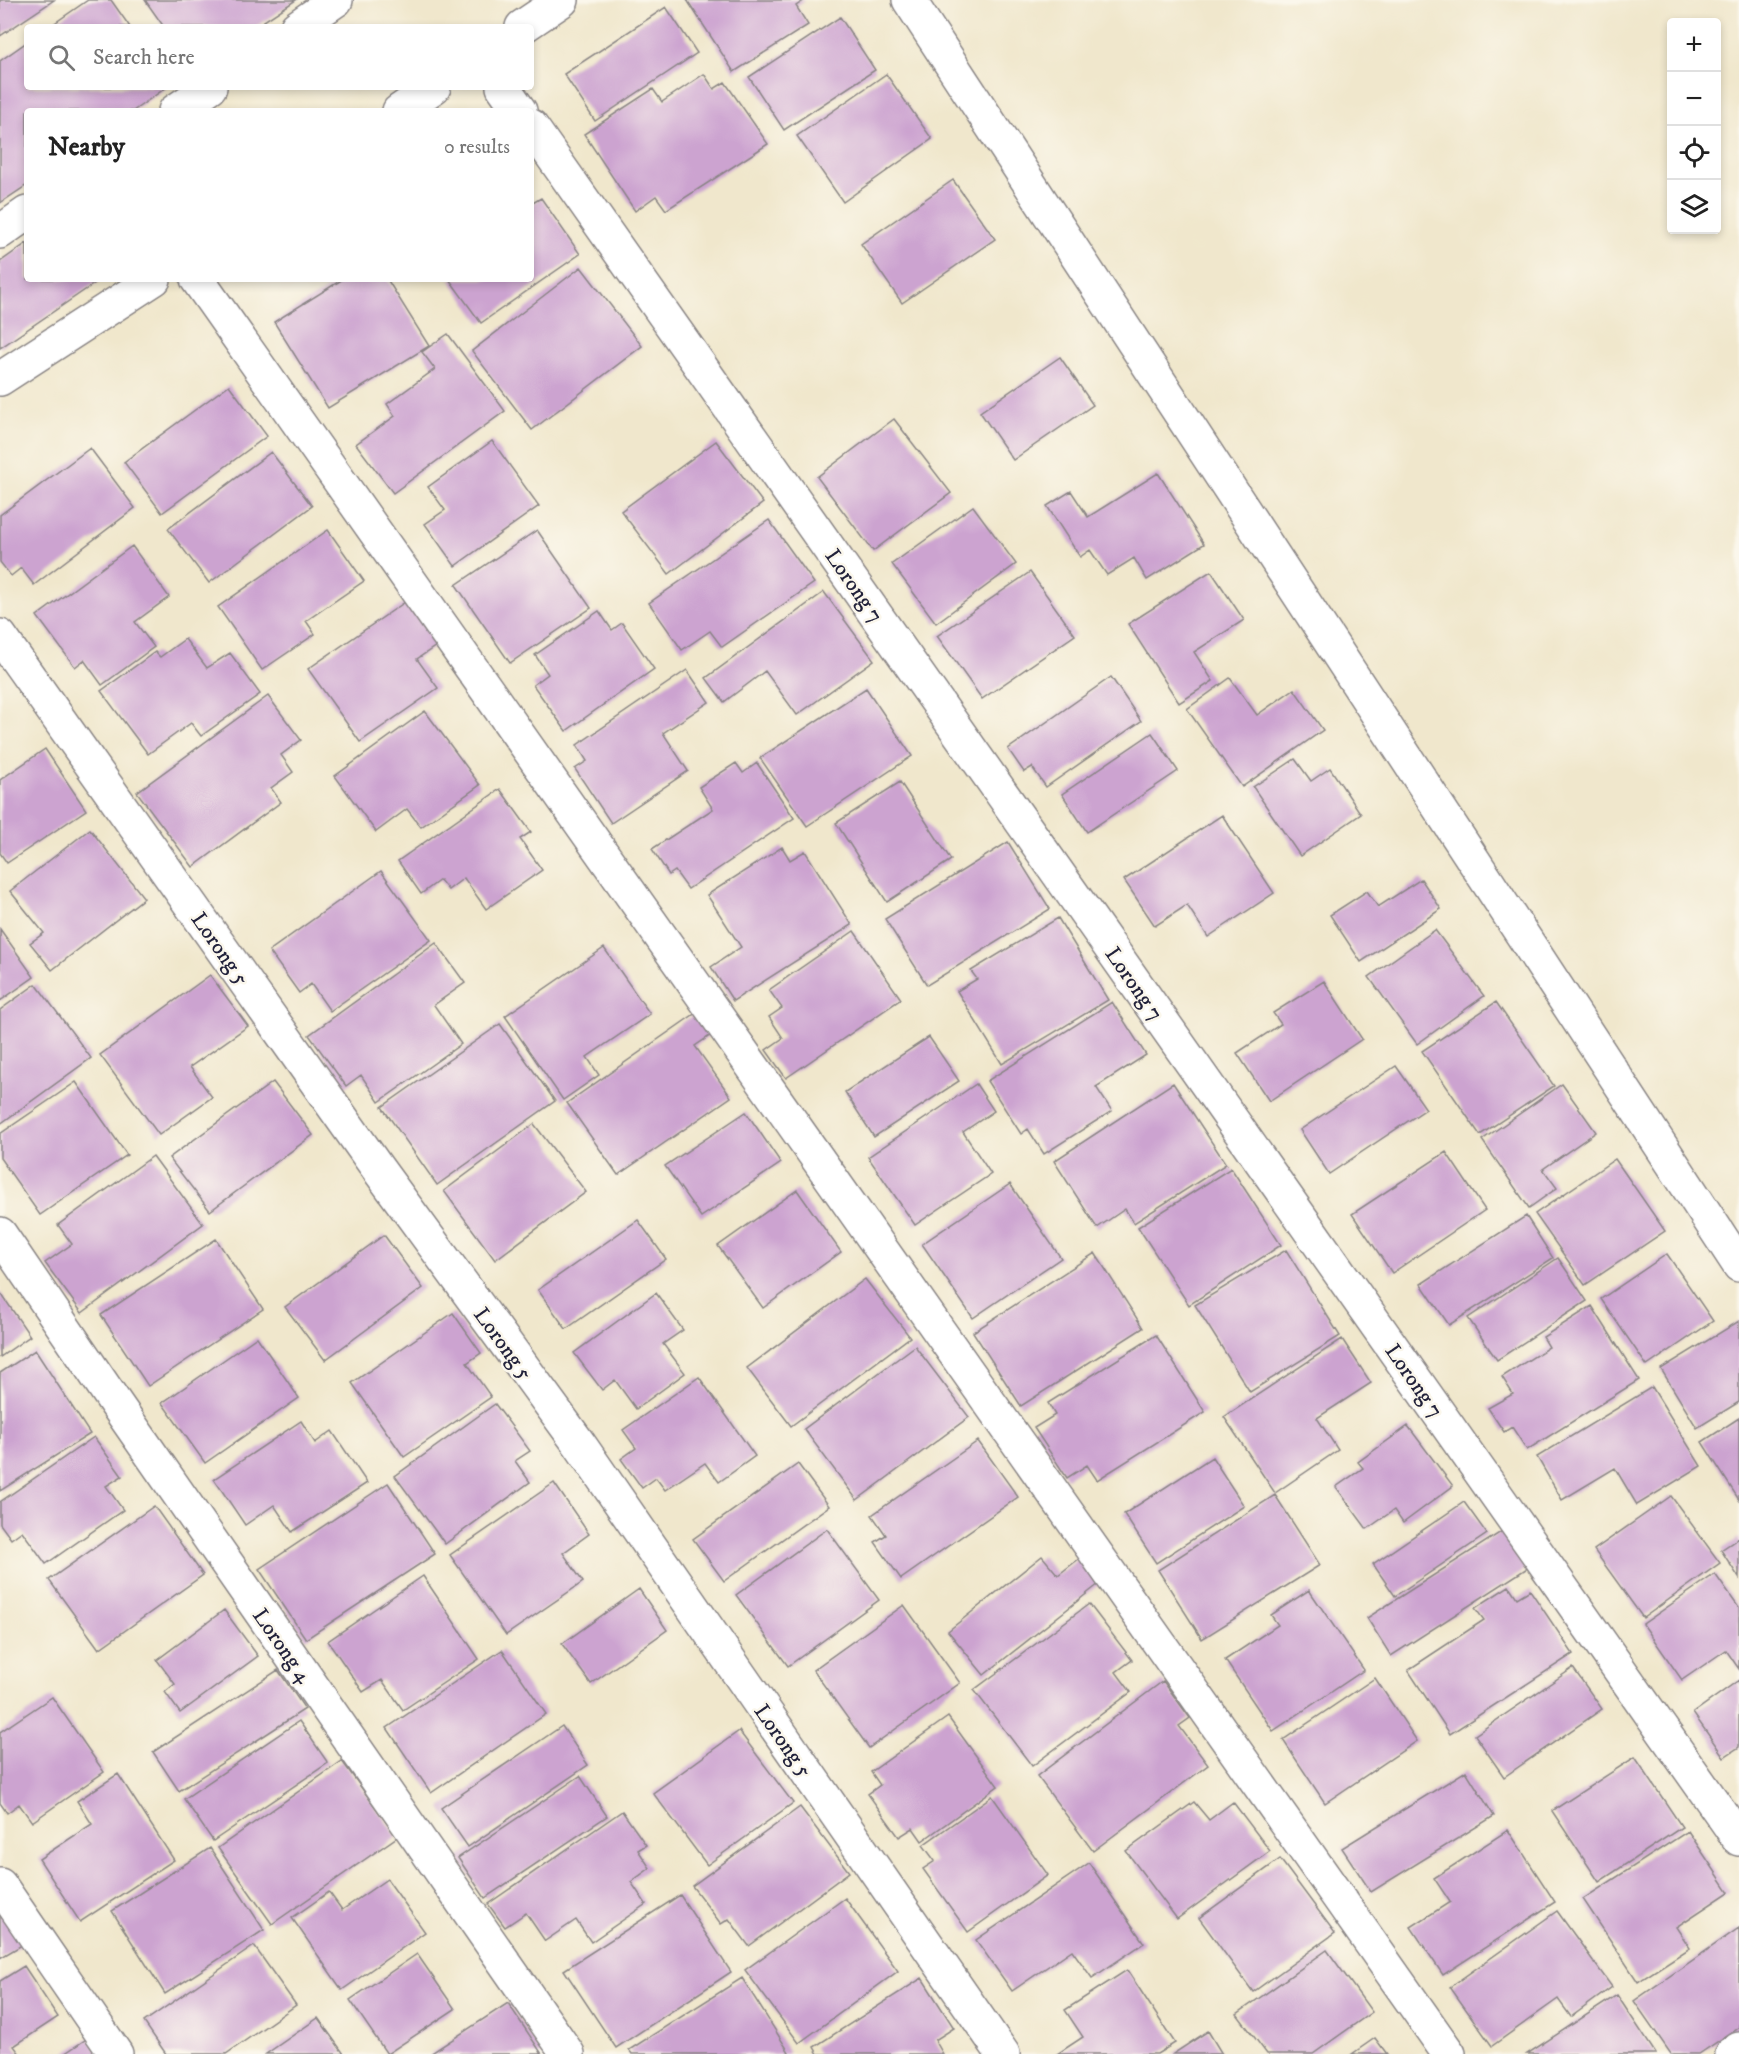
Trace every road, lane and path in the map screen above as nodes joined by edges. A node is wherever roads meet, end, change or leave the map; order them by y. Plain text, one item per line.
1 (336, 0) edge
2 (562, 0) edge
3 (909, 0) edge
4 (301, 24) edge
5 (526, 24) edge
6 (206, 90) edge
7 (430, 90) edge
8 (505, 90) edge
9 (179, 108) edge
10 (403, 108) edge
11 (518, 108) edge
12 (534, 130) edge
13 (24, 215) edge
14 (0, 232) edge
15 (149, 282) edge
16 (199, 282) edge
17 (0, 379) edge
18 (0, 636) edge
19 (0, 1234) edge
20 (1739, 1265) edge
21 (1739, 1839) edge
22 (0, 1885) edge
23 (1739, 2049) edge
24 (116, 2054) edge
25 (568, 2054) edge
26 (1003, 2054) edge
27 (1449, 2054) edge
28 (1732, 2054) edge

1 - 4 street
2 - 5 street
3 - 20 street
6 - 9 street
7 - 10 street
8 - 11 street
12 - 21 street, Lorong 7
13 - 14 street
15 - 17 street
16 - 27 street
18 - 26 street, Lorong 5
19 - 25 street, Lorong 4
22 - 24 street
23 - 28 street

